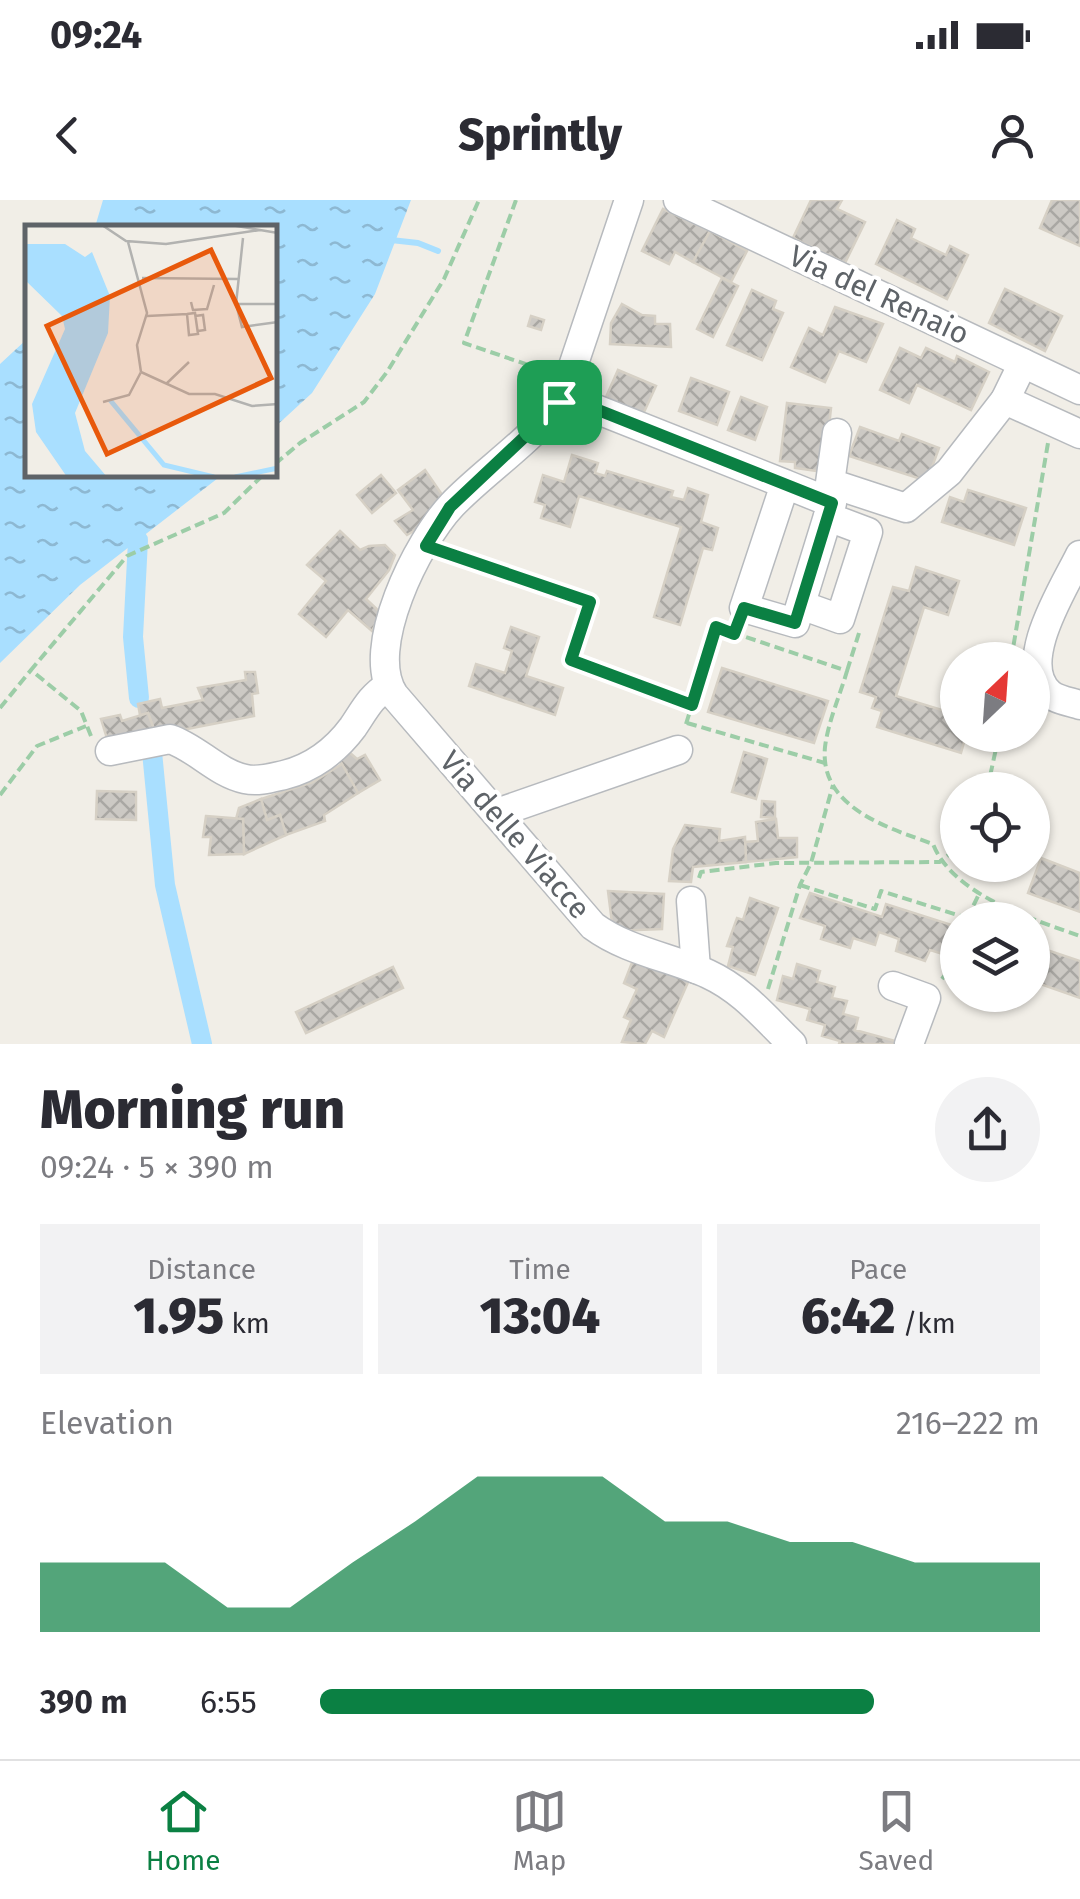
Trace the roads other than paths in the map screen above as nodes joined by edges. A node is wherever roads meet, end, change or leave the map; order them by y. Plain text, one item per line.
1 (629, 200) edge
2 (678, 200) edge
3 (1022, 363) junction
4 (562, 385) junction
5 (1080, 390) edge
6 (1004, 400) junction
7 (837, 433) dead end
8 (1080, 434) edge
9 (786, 484) junction
10 (828, 517) junction
11 (1080, 555) edge
12 (800, 605) junction
13 (388, 686) junction
14 (1080, 705) edge
15 (682, 736) road end
16 (110, 751) road end
17 (497, 813) junction
18 (663, 957) junction
19 (696, 969) junction
20 (894, 986) dead end
21 (792, 1044) edge
22 (909, 1044) edge

1 - 4 street
2 - 3 street, Via del Renaio
3 - 5 street, Via del Renaio
3 - 6 street
4 - 9 street
4 - 13 street
6 - 7 street
6 - 8 street
9 - 10 street
9 - 12 street
10 - 12 street
10 - 12 street
11 - 14 street
13 - 16 street
13 - 17 street, Via delle Viacce
15 - 17 street
17 - 18 street, Via delle Viacce
18 - 19 street, Via delle Viacce
18 - 19 street
19 - 21 street, Via delle Viacce
20 - 22 street

